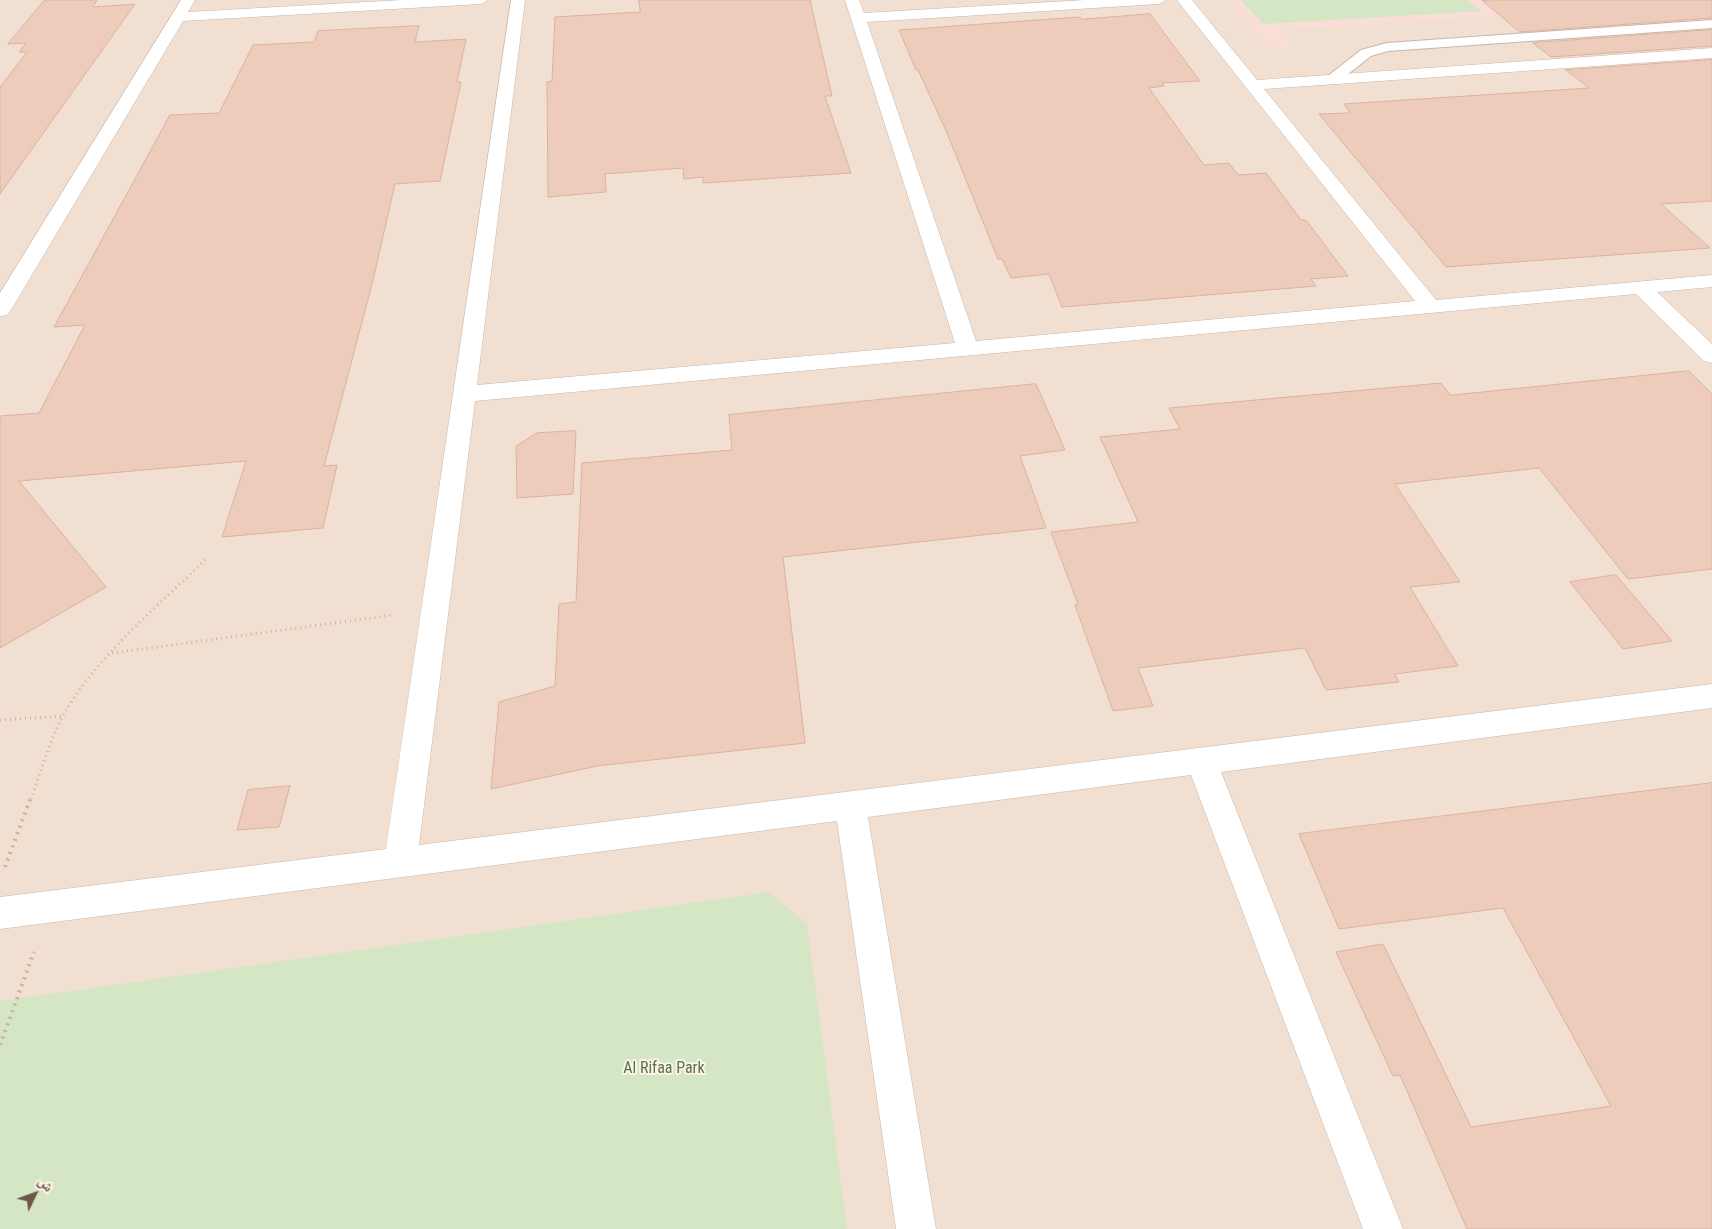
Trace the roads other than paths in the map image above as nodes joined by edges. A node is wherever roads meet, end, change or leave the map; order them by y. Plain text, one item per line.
1 (188, 0) edge
2 (481, 0) edge
3 (518, 0) edge
4 (852, 0) edge
5 (1158, 0) edge
6 (1184, 0) edge
7 (178, 17) junction
8 (858, 18) junction
9 (1712, 24) edge
10 (1712, 53) edge
11 (1332, 79) junction
12 (1252, 85) junction
13 (1712, 281) edge
14 (1641, 288) junction
15 (1431, 307) junction
16 (0, 310) edge
17 (968, 349) junction
18 (1712, 356) edge
19 (464, 394) junction
20 (1712, 696) edge
21 (1201, 761) junction
22 (850, 804) junction
23 (400, 862) junction
24 (0, 914) edge
25 (916, 1229) edge
26 (1383, 1229) edge

1 - 7 street
2 - 7 street
3 - 19 street
4 - 8 street
5 - 8 street
6 - 12 street
7 - 16 street
8 - 17 street
9 - 11 lane
10 - 11 street
11 - 12 street
12 - 15 street
13 - 14 street
14 - 15 street
14 - 18 street
15 - 17 street
17 - 19 street
19 - 23 street
20 - 21 street
21 - 22 street
21 - 26 street
22 - 23 street
22 - 25 street
23 - 24 street

